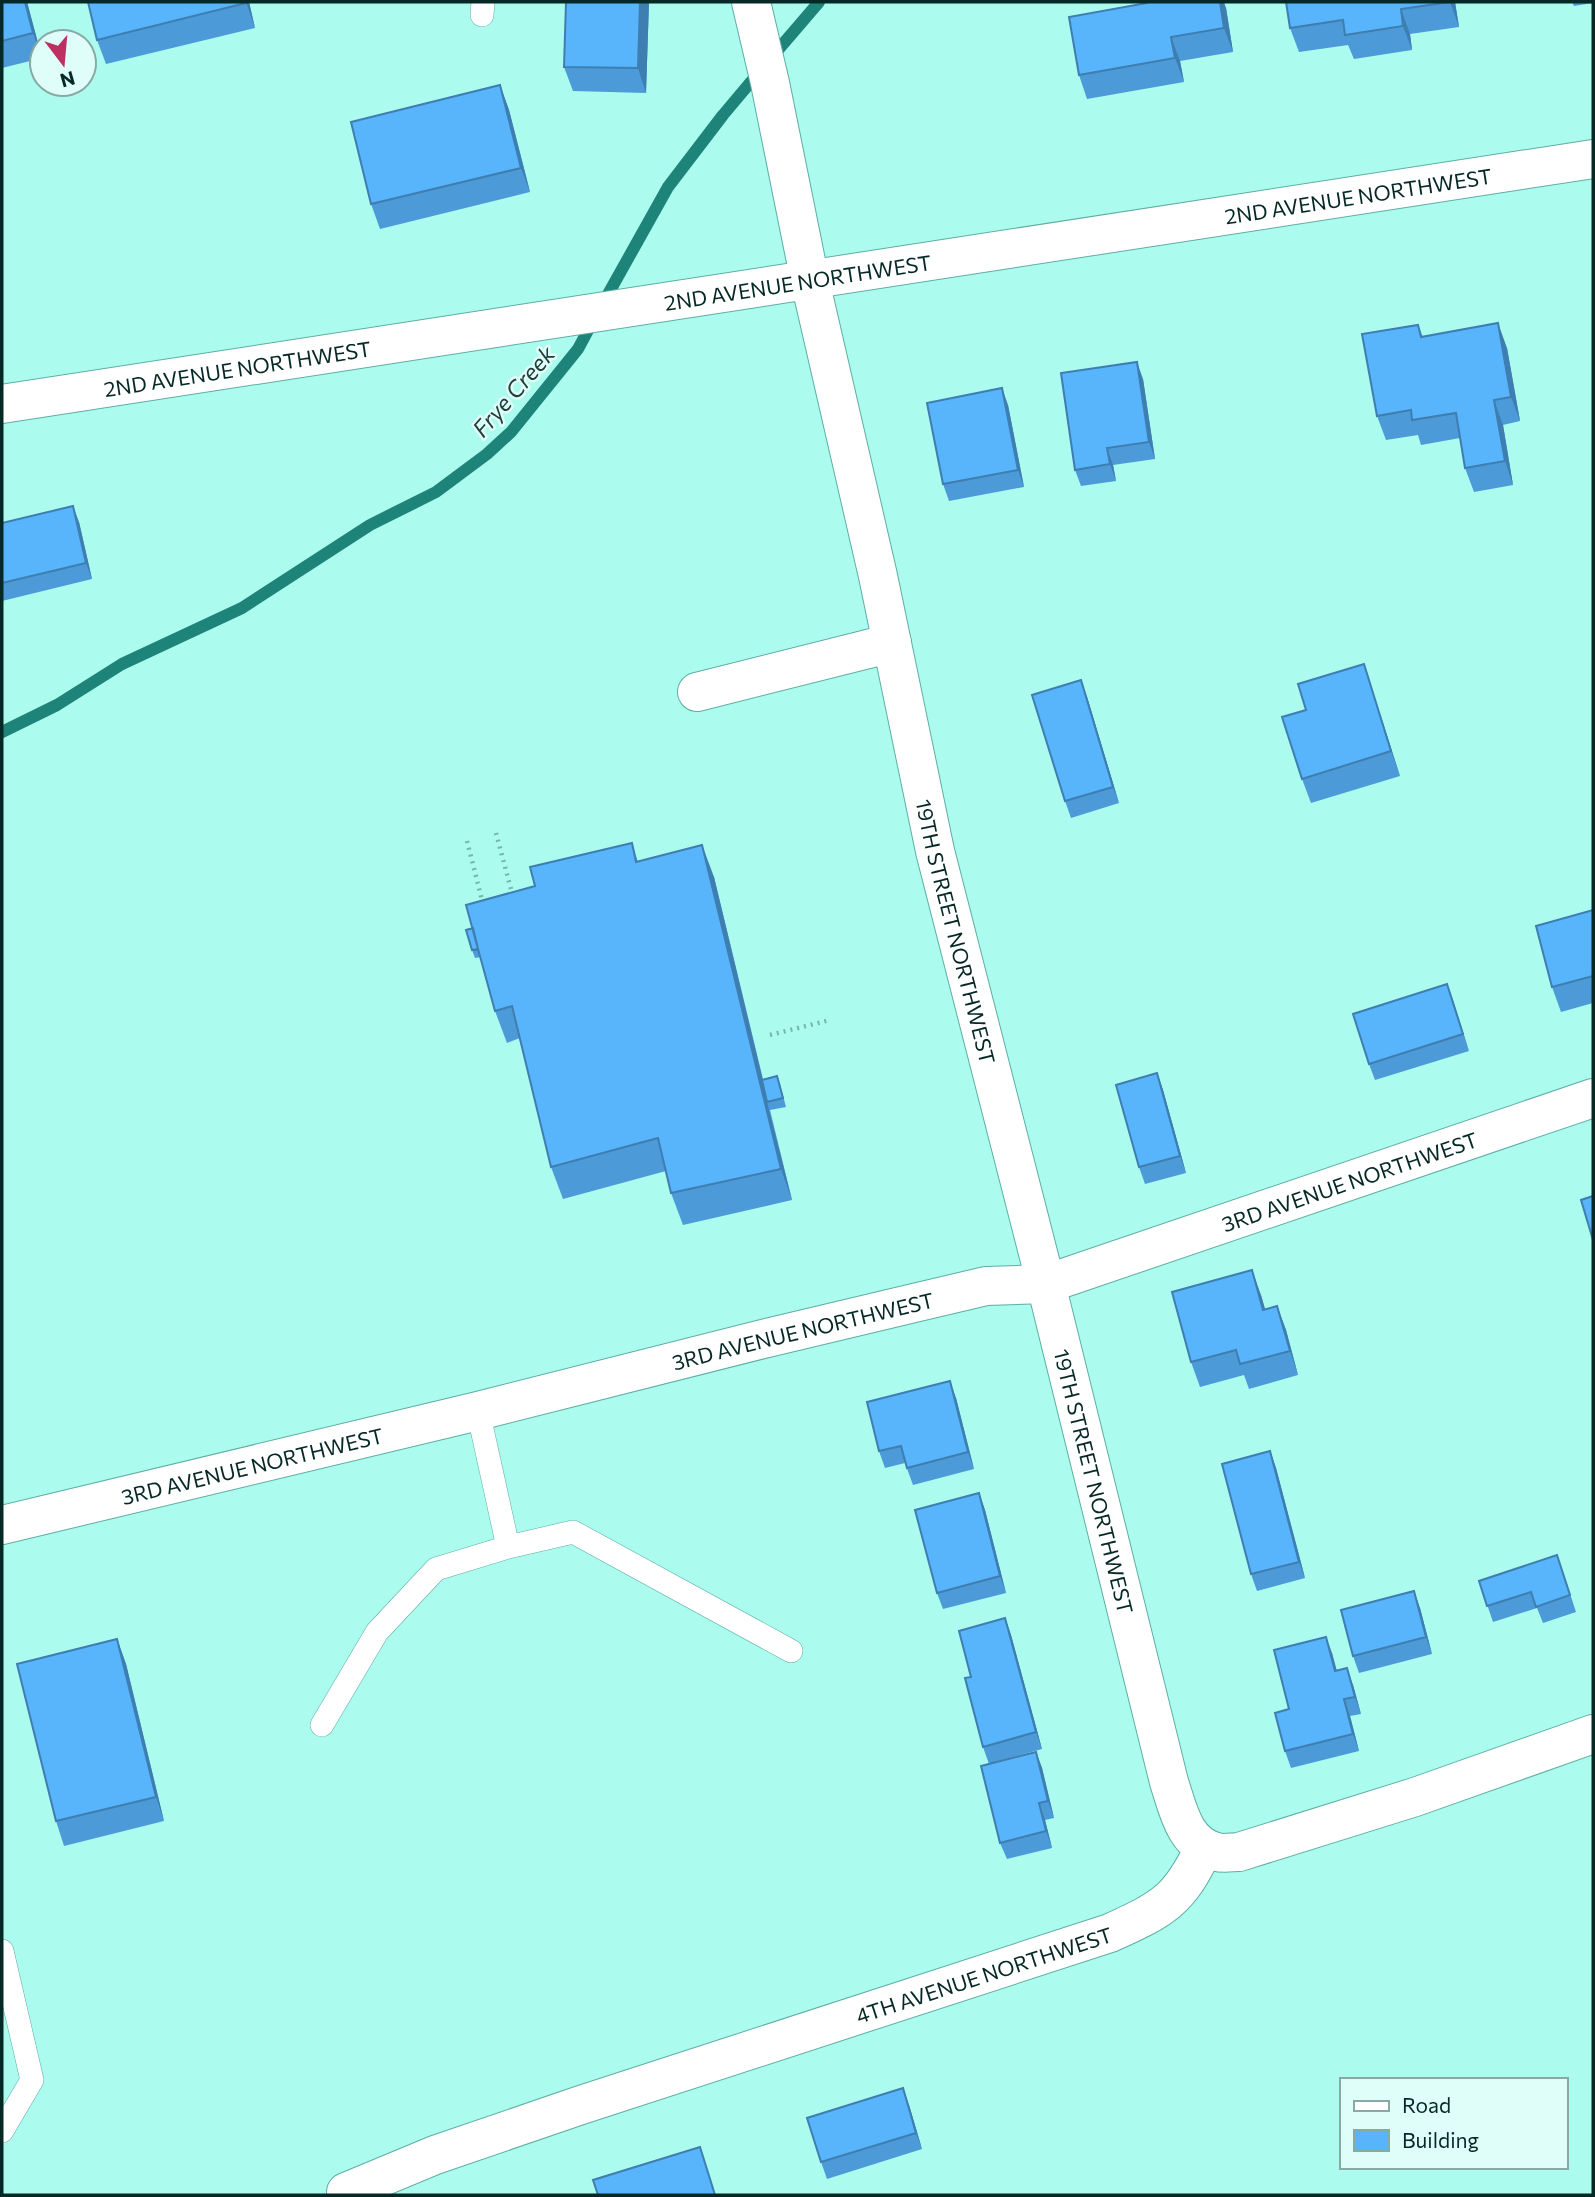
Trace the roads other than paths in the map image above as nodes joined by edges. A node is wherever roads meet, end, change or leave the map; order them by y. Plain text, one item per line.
1 (751, 2) edge
2 (1593, 159) edge
3 (810, 281) junction
4 (2, 404) edge
5 (892, 643) junction
6 (697, 692) dead end
7 (1593, 1098) edge
8 (1046, 1284) junction
9 (478, 1411) junction
10 (2, 1525) edge
11 (508, 1547) junction
12 (791, 1651) dead end
13 (322, 1725) dead end
14 (1593, 1734) edge
15 (1204, 1847) junction
16 (2, 1951) edge
17 (2, 2131) edge
18 (346, 2192) dead end

1 - 3 street, 19TH STREET NORTHWEST
2 - 3 street, 2ND AVENUE NORTHWEST
3 - 4 street, 2ND AVENUE NORTHWEST
3 - 5 street, 19TH STREET NORTHWEST
5 - 6 street
5 - 8 street, 19TH STREET NORTHWEST
7 - 8 street, 3RD AVENUE NORTHWEST
8 - 9 street, 3RD AVENUE NORTHWEST
8 - 15 street, 19TH STREET NORTHWEST
9 - 10 street, 3RD AVENUE NORTHWEST
9 - 11 lane
11 - 12 lane
11 - 13 lane
14 - 15 street
15 - 18 street, 4TH AVENUE NORTHWEST
16 - 17 lane

